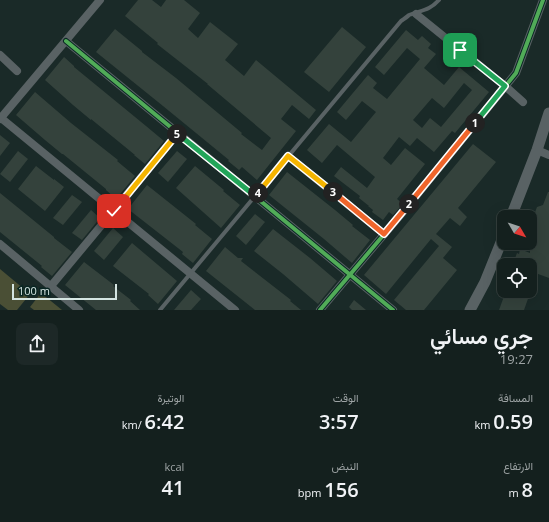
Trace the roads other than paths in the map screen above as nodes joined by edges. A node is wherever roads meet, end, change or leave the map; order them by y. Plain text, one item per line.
1 (100, 0) edge
2 (439, 0) edge
3 (543, 0) edge
4 (416, 14) junction
5 (66, 41) junction
6 (0, 55) edge
7 (17, 71) dead end
8 (505, 86) junction
9 (523, 102) dead end
10 (549, 113) edge
11 (1, 119) edge
12 (178, 134) junction
13 (537, 150) junction
14 (549, 155) edge
15 (288, 156) junction
16 (255, 196) junction
17 (514, 210) edge
18 (114, 211) junction
19 (384, 234) junction
20 (0, 244) edge
21 (498, 250) edge
22 (190, 273) junction
23 (350, 274) junction
24 (51, 286) junction
25 (79, 310) edge
26 (160, 310) edge
27 (235, 310) edge
28 (320, 310) edge
29 (394, 310) edge
30 (470, 310) edge

1 - 5 street
2 - 4 lane
3 - 8 street
4 - 8 street
4 - 15 lane
5 - 11 street
5 - 12 street
6 - 7 street
8 - 9 street
8 - 19 street
10 - 13 street
11 - 18 street
12 - 16 street
12 - 18 street
13 - 14 street
13 - 17 street
15 - 16 lane
15 - 19 street
16 - 22 lane
16 - 23 street
18 - 22 street
18 - 24 street
19 - 23 street
20 - 24 street
21 - 30 street
22 - 26 lane
22 - 27 street
23 - 28 street
23 - 29 street
24 - 25 street

